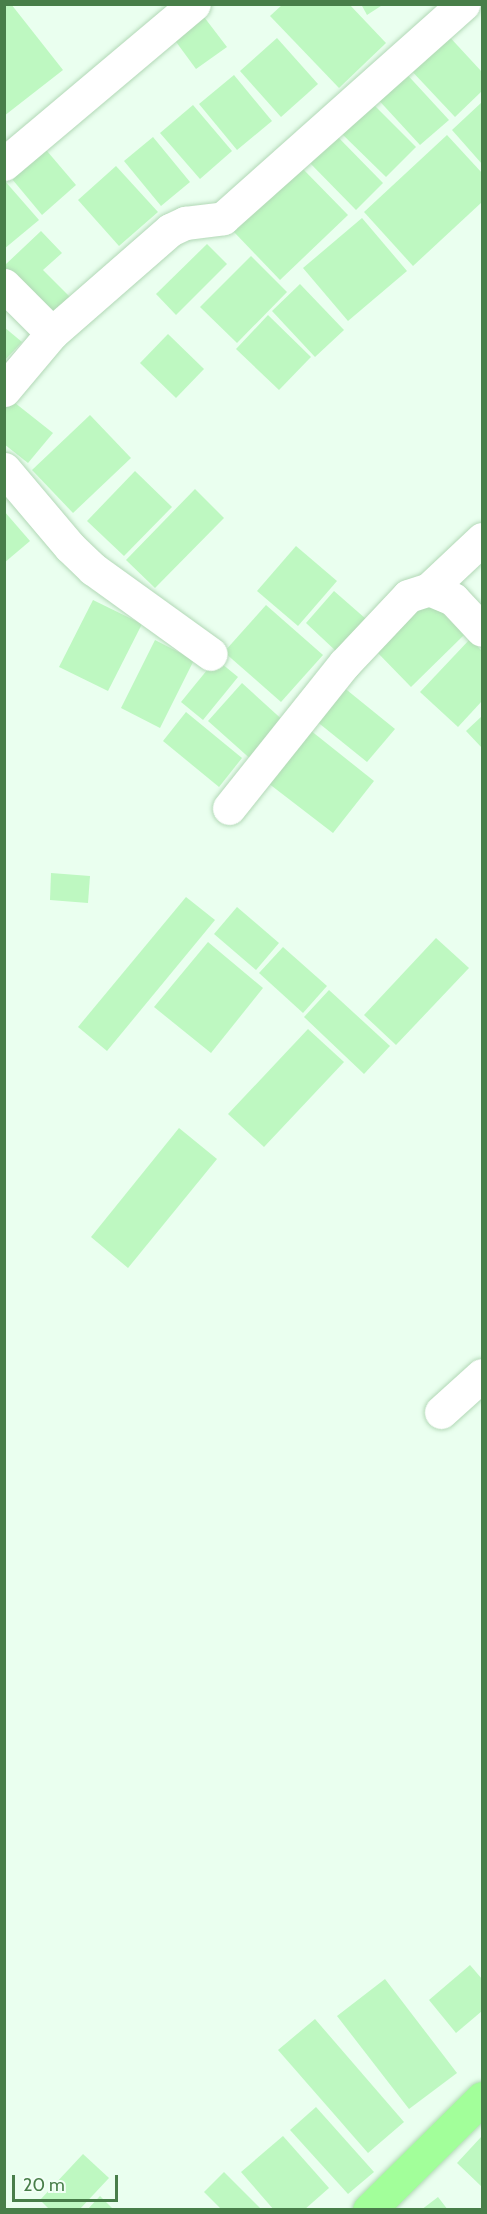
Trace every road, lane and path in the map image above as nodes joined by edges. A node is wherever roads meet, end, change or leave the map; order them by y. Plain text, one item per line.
1 (194, 4) edge
2 (463, 4) edge
3 (4, 164) edge
4 (4, 285) edge
5 (52, 333) junction
6 (4, 390) edge
7 (4, 469) edge
8 (483, 539) edge
9 (429, 589) junction
10 (483, 630) edge
11 (211, 654) dead end
12 (229, 808) dead end
13 (483, 1375) edge
14 (441, 1412) dead end
15 (483, 2098) edge
16 (369, 2210) edge

1 - 3 street
2 - 5 street
4 - 5 street
5 - 6 street
7 - 11 street
8 - 9 street
9 - 10 street
9 - 12 street
13 - 14 street
15 - 16 highway

